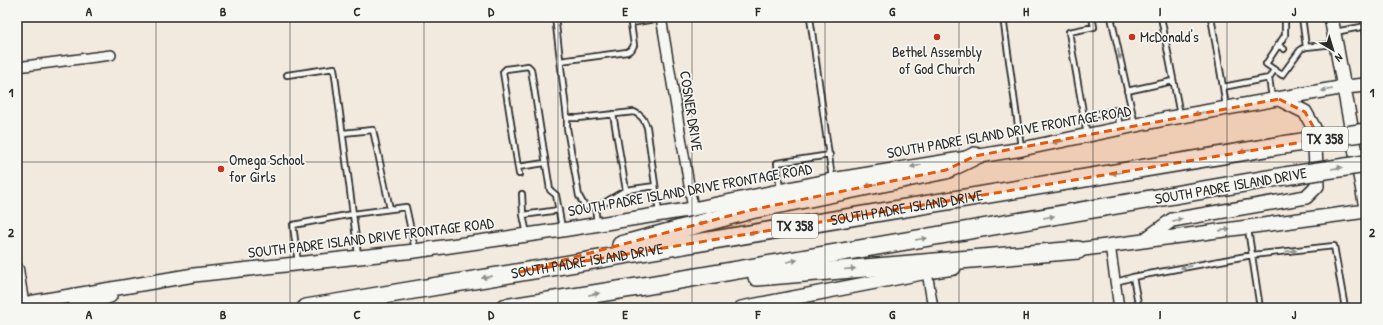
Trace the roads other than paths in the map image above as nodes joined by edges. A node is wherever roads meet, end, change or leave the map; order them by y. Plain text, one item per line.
1 (555, 17) edge
2 (630, 17) edge
3 (810, 17) edge
4 (1003, 17) edge
5 (1092, 17) edge
6 (1111, 17) edge
7 (1161, 17) edge
8 (1210, 17) edge
9 (1286, 17) edge
10 (1302, 17) edge
11 (1331, 17) edge
12 (1363, 17) edge
13 (661, 18) edge
14 (631, 23) junction
15 (1365, 27) edge
16 (1366, 33) edge
17 (1284, 35) junction
18 (1335, 38) junction
19 (1290, 40) dead end
20 (1278, 45) junction
21 (1297, 46) dead end
22 (1304, 48) junction
23 (1284, 49) dead end
24 (111, 55) dead end
25 (1270, 56) junction
26 (1276, 60) dead end
27 (560, 62) junction
28 (17, 67) edge
29 (1274, 70) junction
30 (288, 75) dead end
31 (1269, 78) junction
32 (1174, 81) junction
33 (1366, 85) edge
34 (1224, 87) junction
35 (1345, 87) junction
36 (1127, 91) junction
37 (1276, 100) junction
38 (1226, 108) junction
39 (613, 114) junction
40 (1084, 117) junction
41 (1180, 117) junction
42 (567, 118) junction
43 (1136, 126) junction
44 (1120, 129) junction
45 (1366, 132) edge
46 (343, 133) junction
47 (1087, 136) junction
48 (1022, 149) junction
49 (830, 155) junction
50 (975, 156) junction
51 (545, 162) junction
52 (1366, 164) edge
53 (518, 167) junction
54 (519, 174) dead end
55 (832, 180) junction
56 (655, 186) junction
57 (626, 190) junction
58 (780, 190) junction
59 (522, 194) dead end
60 (595, 206) junction
61 (390, 209) junction
62 (692, 209) junction
63 (559, 210) junction
64 (1366, 210) edge
65 (659, 213) junction
66 (353, 214) junction
67 (523, 214) junction
68 (598, 224) junction
69 (1248, 227) junction
70 (562, 230) junction
71 (527, 235) junction
72 (1145, 240) junction
73 (1110, 245) junction
74 (1078, 250) junction
75 (415, 251) junction
76 (1252, 255) junction
77 (358, 258) junction
78 (298, 264) junction
79 (17, 269) edge
80 (519, 272) junction
81 (927, 272) junction
82 (1134, 277) junction
83 (156, 282) junction
84 (1116, 282) junction
85 (644, 286) junction
86 (21, 305) edge
87 (754, 307) edge
88 (74, 308) edge
89 (306, 308) edge
90 (504, 308) edge
91 (741, 308) edge
92 (933, 308) edge
93 (1120, 308) edge
94 (1139, 308) edge
95 (1260, 308) edge
96 (1345, 308) edge

1 - 27 lane
2 - 14 lane
3 - 49 lane
4 - 48 lane
5 - 40 lane
6 -> 36 lane
7 - 32 lane
8 - 34 lane
9 - 17 lane
10 - 22 lane
11 - 18 main road
12 - 15 lane
13 - 14 lane
13 - 62 street, COSNER DRIVE
14 - 27 lane
15 - 16 lane
15 - 18 lane
17 - 19 lane
17 - 20 lane
18 - 22 lane
18 - 35 main road
20 - 23 lane
20 - 25 lane
21 - 22 lane
22 - 29 lane
24 - 28 street
25 - 26 lane
25 - 29 lane
27 - 42 lane
29 - 31 lane
30 - 46 lane
31 - 34 lane
31 - 37 lane
32 - 36 lane
32 - 41 lane
33 - 35 main road, SOUTH PADRE ISLAND DRIVE FRONTAGE ROAD
34 - 38 lane
35 -> 37 main road, SOUTH PADRE ISLAND DRIVE FRONTAGE ROAD
35 - 64 main road
36 - 43 lane
37 - 38 main road, SOUTH PADRE ISLAND DRIVE FRONTAGE ROAD
72 -> 37 main road
38 -> 41 main road, SOUTH PADRE ISLAND DRIVE FRONTAGE ROAD
39 - 42 lane
39 - 56 lane
39 - 57 lane
40 - 44 lane
40 - 47 lane
41 - 43 main road, SOUTH PADRE ISLAND DRIVE FRONTAGE ROAD
42 - 60 lane
43 - 44 main road, SOUTH PADRE ISLAND DRIVE FRONTAGE ROAD
44 - 47 main road, SOUTH PADRE ISLAND DRIVE FRONTAGE ROAD
45 -> 80 highway, SOUTH PADRE ISLAND DRIVE / TX 358, bridge
46 - 61 lane
46 - 66 lane
47 -> 48 main road, SOUTH PADRE ISLAND DRIVE FRONTAGE ROAD
48 - 50 main road, SOUTH PADRE ISLAND DRIVE FRONTAGE ROAD
49 - 55 lane
49 - 58 lane
50 -> 55 main road, SOUTH PADRE ISLAND DRIVE FRONTAGE ROAD
50 -> 80 highway
51 - 53 lane
51 - 53 lane
51 - 63 lane
85 -> 52 highway, SOUTH PADRE ISLAND DRIVE / TX 358, bridge
53 - 54 lane
55 - 58 main road, SOUTH PADRE ISLAND DRIVE FRONTAGE ROAD
56 - 57 lane
56 - 65 lane
57 - 60 lane
58 - 62 main road, SOUTH PADRE ISLAND DRIVE FRONTAGE ROAD
59 - 67 lane
60 - 68 lane
61 - 66 lane
61 - 75 lane
62 - 65 main road, SOUTH PADRE ISLAND DRIVE FRONTAGE ROAD
63 - 67 lane
63 - 70 lane
64 - 69 main road
65 - 68 main road, SOUTH PADRE ISLAND DRIVE FRONTAGE ROAD
66 - 77 lane
66 - 78 lane
67 - 71 lane
68 - 70 main road, SOUTH PADRE ISLAND DRIVE FRONTAGE ROAD
72 -> 69 main road
69 - 76 lane
70 - 71 main road, SOUTH PADRE ISLAND DRIVE FRONTAGE ROAD
71 - 75 main road, SOUTH PADRE ISLAND DRIVE FRONTAGE ROAD
72 - 73 main road
73 - 74 main road
73 - 84 street
74 - 81 main road
85 -> 74 highway
75 - 77 main road, SOUTH PADRE ISLAND DRIVE FRONTAGE ROAD
76 -> 82 lane
76 - 95 lane
76 -> 96 lane
77 - 78 main road, SOUTH PADRE ISLAND DRIVE FRONTAGE ROAD
78 - 83 main road, SOUTH PADRE ISLAND DRIVE FRONTAGE ROAD
79 - 86 street
80 -> 89 highway, SOUTH PADRE ISLAND DRIVE / TX 358
81 - 87 main road
81 - 92 street
82 - 84 lane
82 - 94 lane
83 - 86 main road, SOUTH PADRE ISLAND DRIVE FRONTAGE ROAD
83 - 88 main road
84 - 93 street
90 -> 85 highway, SOUTH PADRE ISLAND DRIVE / TX 358
87 - 91 main road

